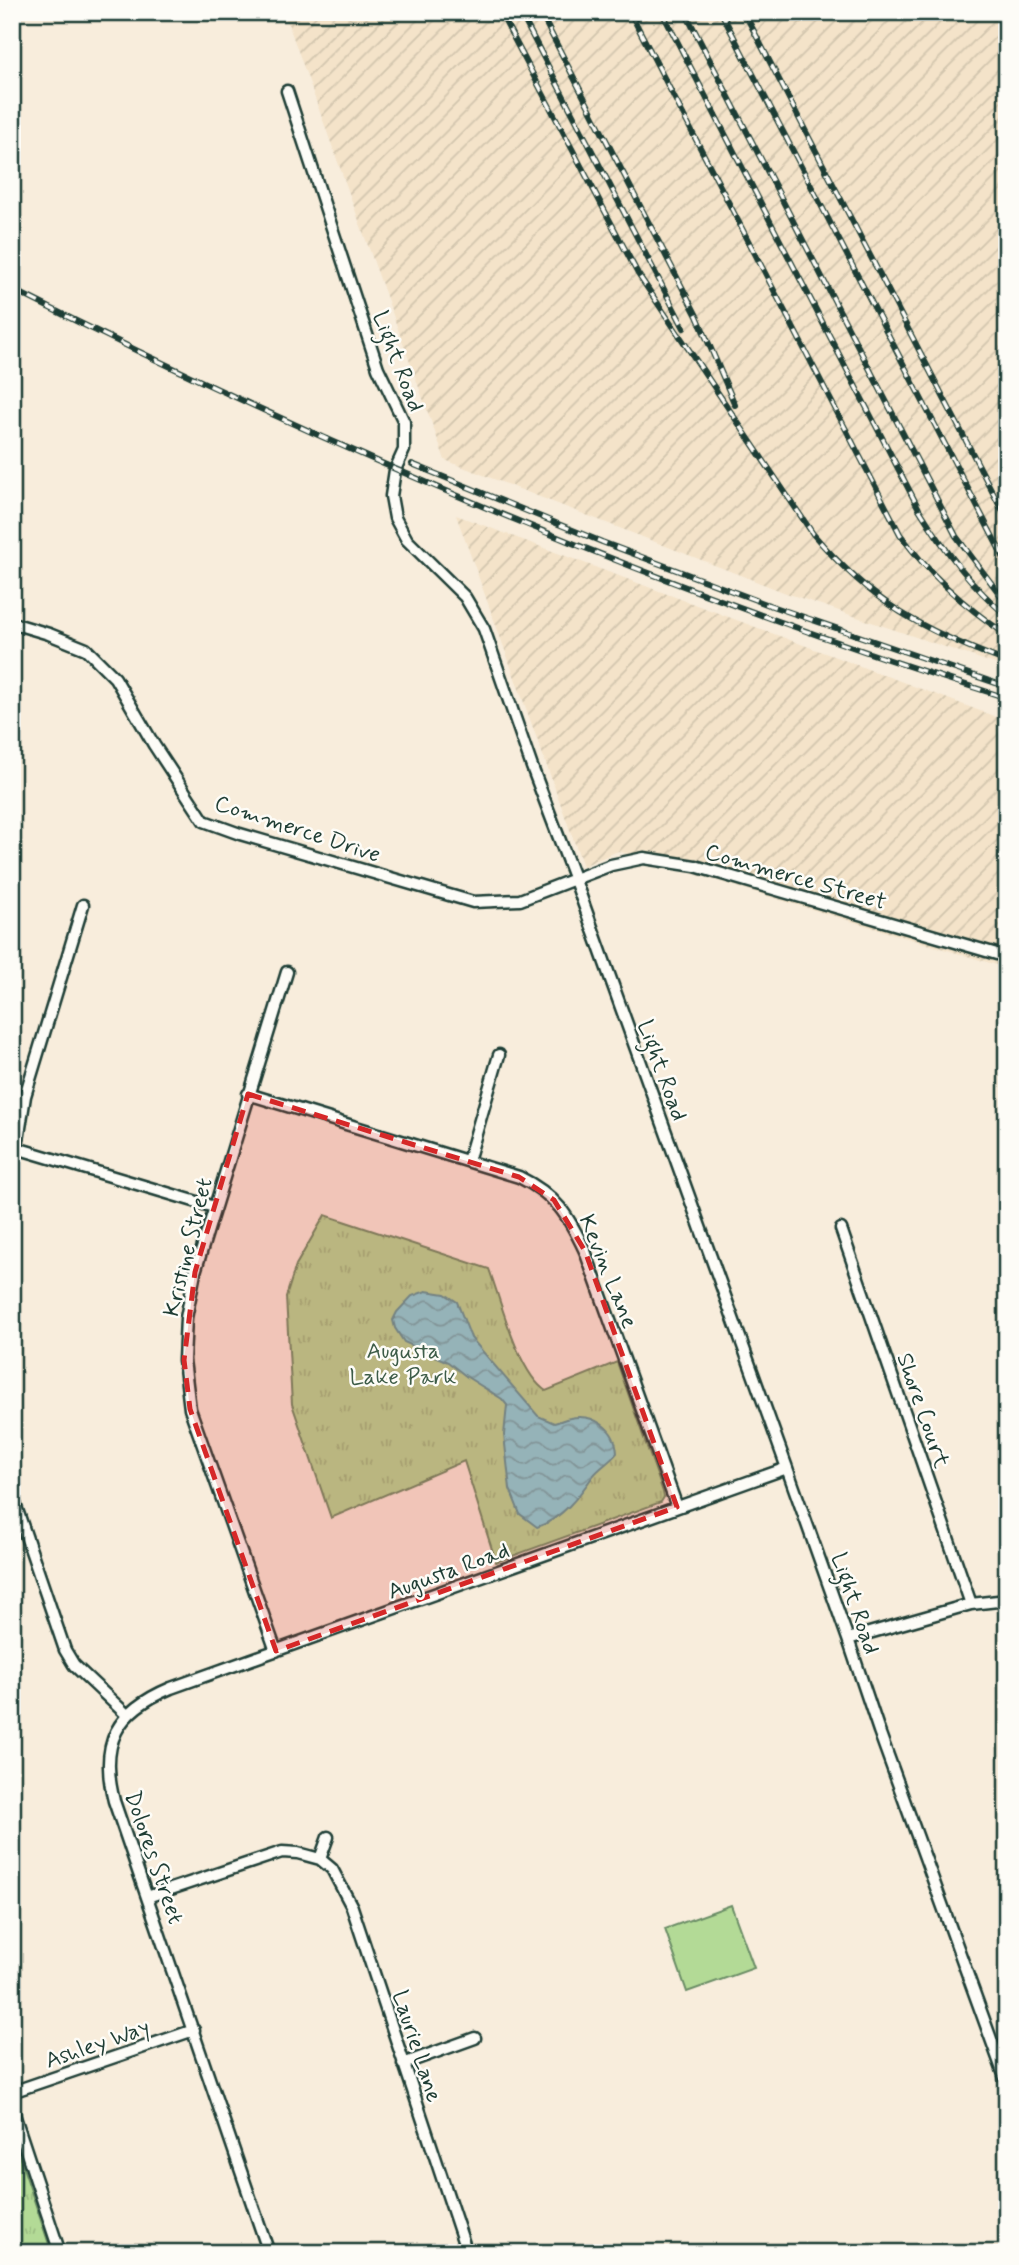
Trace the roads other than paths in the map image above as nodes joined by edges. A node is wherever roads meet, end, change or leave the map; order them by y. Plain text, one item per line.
1 (287, 91) dead end
2 (12, 623) edge
3 (575, 880) junction
4 (83, 905) dead end
5 (1007, 957) edge
6 (287, 972) dead end
7 (499, 1055) dead end
8 (248, 1094) junction
9 (15, 1147) edge
10 (468, 1161) junction
11 (215, 1207) junction
12 (841, 1229) dead end
13 (787, 1468) junction
14 (12, 1495) edge
15 (677, 1507) junction
16 (1007, 1600) edge
17 (971, 1604) junction
18 (848, 1639) junction
19 (276, 1651) junction
20 (127, 1715) junction
21 (328, 1837) dead end
22 (320, 1858) junction
23 (147, 1898) junction
24 (194, 2030) junction
25 (475, 2038) dead end
26 (403, 2064) junction
27 (1007, 2083) edge
28 (12, 2092) edge
29 (12, 2108) edge
30 (60, 2253) edge
31 (269, 2253) edge
32 (467, 2253) edge

1 - 3 street, Light Road
2 - 3 street, Commerce Drive
3 - 5 street, Commerce Street
3 - 13 street, Light Road
4 - 9 street
6 - 8 street, Kristine Street
7 - 10 street
8 - 10 street, Kevin Lane
8 - 11 street, Kristine Street
9 - 11 street
10 - 15 street, Kevin Lane
11 - 19 street, Kristine Street
12 - 17 street, Shore Court
13 - 15 street, Augusta Road
13 - 18 street, Light Road
14 - 20 street
15 - 19 street, Augusta Road
16 - 17 street
17 - 18 street
18 - 27 street, Light Road
19 - 20 street, Augusta Road
20 - 23 street, Dolores Street
21 - 22 street
22 - 23 street
22 - 26 street, Laurie Lane
23 - 24 street, Dolores Street
24 - 28 street, Ashley Way
24 - 31 street, Dolores Street
25 - 26 street
26 - 32 street, Laurie Lane
29 - 30 street

